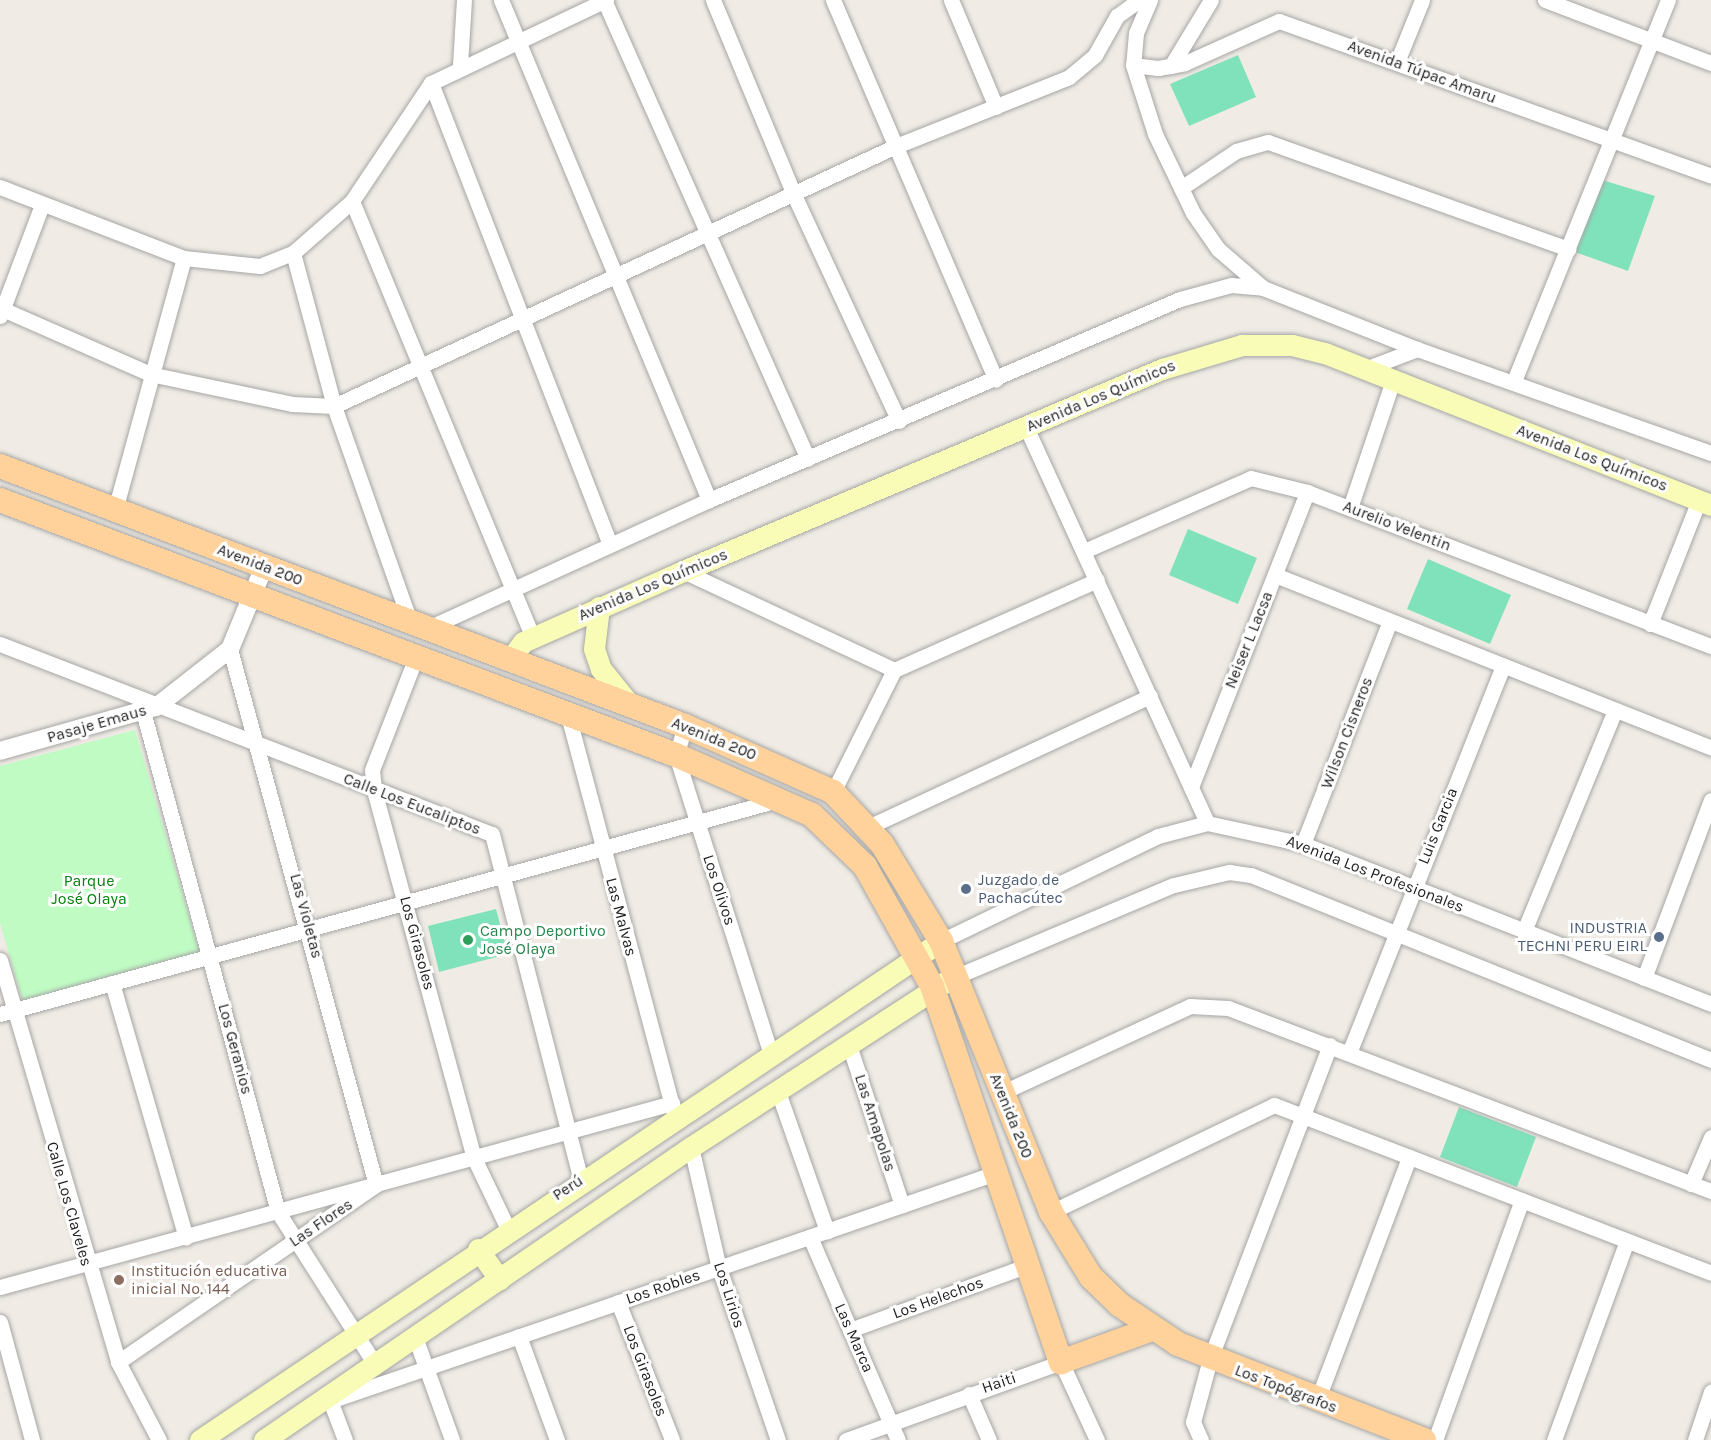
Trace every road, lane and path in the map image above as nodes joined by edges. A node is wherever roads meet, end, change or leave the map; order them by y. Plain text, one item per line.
1 (464, 0) edge
2 (501, 0) edge
3 (605, 0) edge
4 (713, 0) edge
5 (833, 0) edge
6 (951, 0) edge
7 (1139, 0) edge
8 (1150, 0) edge
9 (1211, 0) edge
10 (1422, 0) edge
11 (1545, 0) edge
12 (1668, 0) edge
13 (518, 39) junction
14 (1652, 41) junction
15 (1397, 62) junction
16 (1711, 63) edge
17 (460, 65) junction
18 (1133, 65) junction
19 (1171, 66) junction
20 (431, 83) junction
21 (996, 107) junction
22 (1612, 143) junction
23 (896, 146) junction
24 (1711, 176) edge
25 (0, 187) edge
26 (1181, 188) junction
27 (794, 195) junction
28 (352, 201) junction
29 (42, 205) junction
30 (708, 234) junction
31 (1568, 249) junction
32 (293, 253) junction
33 (184, 258) junction
34 (616, 278) junction
35 (1263, 288) junction
36 (1, 311) edge
37 (522, 322) junction
38 (1417, 349) junction
39 (420, 366) junction
40 (1365, 369) junction
41 (150, 374) junction
42 (1393, 380) junction
43 (996, 381) junction
44 (1514, 381) junction
45 (334, 406) junction
46 (899, 421) junction
47 (1026, 427) junction
48 (1711, 453) edge
49 (808, 459) junction
50 (0, 466) edge
51 (1307, 492) junction
52 (1707, 497) edge
53 (0, 500) edge
54 (709, 500) junction
55 (1350, 508) junction
56 (115, 510) junction
57 (610, 545) junction
58 (1084, 551) junction
59 (264, 567) junction
60 (683, 571) junction
61 (1275, 575) junction
62 (1097, 580) junction
63 (513, 590) junction
64 (251, 598) junction
65 (599, 608) junction
66 (1390, 621) junction
67 (1650, 624) junction
68 (419, 625) junction
69 (533, 637) junction
70 (0, 644) edge
71 (1711, 646) edge
72 (230, 649) junction
73 (416, 657) junction
74 (511, 658) junction
75 (1503, 666) junction
76 (894, 670) junction
77 (1150, 696) junction
78 (630, 705) junction
79 (150, 709) junction
80 (1615, 710) junction
81 (568, 716) junction
82 (685, 726) junction
83 (258, 746) junction
84 (1711, 748) edge
85 (0, 750) edge
86 (676, 755) junction
87 (1191, 787) junction
88 (374, 790) junction
89 (833, 792) junction
90 (783, 799) junction
91 (1711, 800) edge
92 (698, 823) junction
93 (1207, 823) junction
94 (868, 827) junction
95 (1303, 844) junction
96 (603, 849) junction
97 (503, 877) junction
98 (1414, 887) junction
99 (407, 903) junction
100 (310, 930) junction
101 (1524, 931) junction
102 (1395, 935) junction
103 (941, 941) junction
104 (917, 954) junction
105 (210, 957) junction
106 (0, 960) edge
107 (957, 976) junction
108 (1644, 978) junction
109 (112, 983) junction
110 (932, 986) junction
111 (1711, 1004) edge
112 (7, 1012) edge
113 (848, 1041) junction
114 (1330, 1045) junction
115 (1349, 1053) junction
116 (771, 1054) junction
117 (1711, 1060) edge
118 (777, 1089) junction
119 (1001, 1093) junction
120 (674, 1110) junction
121 (1300, 1116) junction
122 (569, 1131) junction
123 (1711, 1137) edge
124 (691, 1147) junction
125 (1409, 1157) junction
126 (474, 1158) junction
127 (996, 1173) junction
128 (581, 1180) junction
129 (1691, 1184) junction
130 (376, 1185) junction
131 (1711, 1191) edge
132 (1522, 1200) junction
133 (902, 1205) junction
134 (278, 1212) junction
135 (1051, 1212) junction
136 (508, 1228) junction
137 (826, 1231) junction
138 (186, 1237) junction
139 (810, 1237) junction
140 (294, 1241) junction
141 (1627, 1241) junction
142 (478, 1249) junction
143 (86, 1264) junction
144 (1026, 1266) junction
145 (719, 1268) junction
146 (1711, 1273) edge
147 (499, 1279) junction
148 (0, 1287) edge
149 (618, 1302) junction
150 (0, 1322) edge
151 (1152, 1329) junction
152 (850, 1330) junction
153 (355, 1331) junction
154 (519, 1336) junction
155 (415, 1337) junction
156 (1210, 1359) junction
157 (118, 1362) junction
158 (1061, 1362) junction
159 (375, 1364) junction
160 (427, 1368) junction
161 (1711, 1392) edge
162 (969, 1394) junction
163 (329, 1398) junction
164 (1317, 1401) junction
165 (890, 1421) junction
166 (32, 1440) edge
167 (159, 1440) edge
168 (200, 1440) edge
169 (264, 1440) edge
170 (345, 1440) edge
171 (452, 1440) edge
172 (557, 1440) edge
173 (672, 1440) edge
174 (778, 1440) edge
175 (846, 1440) edge
176 (898, 1440) edge
177 (989, 1440) edge
178 (1097, 1440) edge
179 (1201, 1440) edge
180 (1424, 1440) edge
181 (1435, 1440) edge
182 (1554, 1440) edge
183 (1695, 1440) edge

1 - 17 street
2 - 13 street
3 - 13 street
3 - 30 street
4 - 27 street
5 - 23 street
6 - 21 street
7 - 21 street
8 - 18 street
9 - 19 street
10 - 15 street
11 - 14 street
12 - 14 street
13 - 17 street
13 - 34 street
14 - 16 street
14 - 22 street
15 - 19 street, Avenida Túpac Amaru
15 - 22 street, Avenida Túpac Amaru
17 - 20 street
18 - 19 street, Avenida Túpac Amaru
18 - 26 street
20 - 28 street
20 - 37 street
21 - 23 street
22 - 24 street, Avenida Túpac Amaru
22 - 31 street
23 - 27 street
23 - 43 street
25 - 29 street
26 - 31 street
26 - 35 street
27 - 30 street
27 - 46 street
28 - 32 street
28 - 39 street
29 - 33 street
29 - 36 street
30 - 34 street
30 - 49 street
31 - 44 street
32 - 33 street
32 - 45 street
33 - 41 street
34 - 37 street
34 - 54 street
35 - 38 street
35 - 43 street
36 - 41 street
37 - 39 street
37 - 57 street
38 - 40 street
38 - 44 street
39 - 45 street
39 - 63 street
40 - 42 main road, Avenida Los Químicos
40 - 47 main road, Avenida Los Químicos
41 - 45 street
41 - 56 street
42 - 52 main road, Avenida Los Químicos
42 - 55 street
43 - 46 street
44 - 48 street
45 - 68 street
46 - 49 street
47 - 58 street
47 - 60 main road, Avenida Los Químicos
49 - 54 street
50 - 56 main road, Avenida 200
51 - 55 street, Aurelio Velentin
51 - 58 street, Aurelio Velentin
51 - 61 street, Neiser L Lacsa
52 - 67 street
53 - 64 main road, Avenida 200
54 - 57 street
55 - 67 street, Aurelio Velentin
56 - 59 main road, Avenida 200
57 - 63 street
58 - 62 street
59 - 64 street, Pasaje Emaus
59 - 68 main road, Avenida 200
60 - 65 main road, Avenida Los Químicos
60 - 76 street
61 - 66 street
61 - 87 street, Neiser L Lacsa
62 - 76 street
62 - 77 street
63 - 68 street
63 - 69 street
64 - 72 street, Pasaje Emaus
64 - 73 main road, Avenida 200
65 - 69 main road, Avenida Los Químicos
65 - 78 main road
66 - 75 street
66 - 95 street, Wilson Cisneros
67 - 71 street, Aurelio Velentin
68 - 74 main road, Avenida 200
69 - 74 main road, Avenida Los Químicos
70 - 79 street, Calle Los Eucaliptos
72 - 79 street, Pasaje Emaus
72 - 83 street, Las Violetas
73 - 81 main road, Avenida 200
73 - 88 street, Los Girasoles
74 - 78 main road, Avenida 200
75 - 80 street
75 - 98 street, Luis Garcia
76 - 89 street
77 - 87 street
77 - 94 street
78 - 82 main road, Avenida 200
79 - 83 street, Calle Los Eucaliptos
79 - 85 street, Pasaje Emaus
79 - 105 street, Los Geranios
80 - 84 street
80 - 101 street
81 - 86 main road, Avenida 200
81 - 96 street, Las Malvas
82 - 86 street
82 - 89 main road, Avenida 200
83 - 88 street, Calle Los Eucaliptos
83 - 100 street, Las Violetas
86 - 90 main road, Avenida 200
86 - 92 street, Los Olivos
87 - 93 street
88 - 97 street, Calle Los Eucaliptos
88 - 99 street, Los Girasoles
89 - 94 main road, Avenida 200
90 - 92 street
90 - 104 main road, Avenida 200
91 - 108 street
92 - 96 street
92 - 116 street, Los Olivos
93 - 95 street, Avenida Los Profesionales
93 - 103 street, Avenida Los Profesionales
94 - 103 main road, Avenida 200
95 - 98 street, Avenida Los Profesionales
96 - 97 street
96 - 120 street, Las Malvas
97 - 99 street
97 - 122 street, Calle Los Eucaliptos
98 - 101 street, Avenida Los Profesionales
98 - 102 street, Luis Garcia
99 - 100 street
99 - 126 street, Los Girasoles
100 - 105 street
100 - 130 street, Las Violetas
101 - 108 street, Avenida Los Profesionales
102 - 107 street
102 - 115 street, Luis Garcia
102 - 117 street
103 - 104 main road, Perú
103 - 107 main road, Avenida 200
104 - 110 main road, Avenida 200
104 - 116 main road, Perú
105 - 109 street
105 - 134 street, Los Geranios
106 - 112 street, Calle Los Claveles
107 - 110 main road
107 - 119 main road, Avenida 200
108 - 111 street, Avenida Los Profesionales
109 - 112 street
109 - 138 street
110 - 113 main road
110 - 127 main road, Avenida 200
112 - 143 street, Calle Los Claveles
113 - 118 main road
113 - 133 street, Las Amapolas
114 - 115 street
114 - 119 street
114 - 121 street
115 - 129 street
116 - 120 main road, Perú
118 - 124 main road
118 - 137 street
119 - 135 main road, Avenida 200
120 - 122 street
120 - 128 main road, Perú
121 - 125 street
121 - 135 street
121 - 156 street
122 - 126 street
122 - 128 street, Calle Los Eucaliptos
123 - 129 street
124 - 145 street, Los Lirios
124 - 147 main road
125 - 132 street
125 - 164 street
126 - 130 street
126 - 136 street, Los Girasoles
127 - 133 street, Los Robles
127 - 144 main road, Avenida 200
128 - 136 main road, Perú
129 - 131 street
130 - 134 street
130 - 140 street, Las Flores
132 - 141 street
132 - 181 street
133 - 137 street, Los Robles
134 - 138 street
134 - 140 street, Los Geranios
135 - 151 main road, Avenida 200
136 - 142 main road, Perú
137 - 139 street, Los Robles
138 - 143 street
139 - 145 street, Los Robles
139 - 152 street, Las Marca
140 - 153 street, Los Geranios
140 - 157 street, Las Flores
141 - 146 street
141 - 182 street
142 - 147 main road
142 - 153 main road, Perú
143 - 148 street
143 - 157 street, Calle Los Claveles
144 - 152 street, Los Helechos
144 - 158 main road, Avenida 200
145 - 149 street, Los Robles
145 - 174 street, Los Lirios
147 - 155 main road
149 - 154 street, Los Robles
149 - 173 street, Los Girasoles
150 - 166 street
151 - 156 main road, Los Topógrafos
151 - 158 main road, Haiti
152 - 165 street, Las Marca
153 - 159 street, Los Geranios
153 - 168 main road, Perú
154 - 160 street, Los Robles
154 - 172 street
155 - 159 main road
155 - 160 street
156 - 164 main road, Los Topógrafos
156 - 179 street
157 - 167 street, Calle Los Claveles
158 - 162 street, Haiti
158 - 178 street
159 - 163 main road
160 - 163 street, Los Robles
160 - 171 street
161 - 183 street
162 - 165 street, Haiti
162 - 177 street
163 - 169 main road
163 - 170 street
164 - 180 main road, Los Topógrafos
165 - 175 street, Haiti
165 - 176 street, Las Marca

